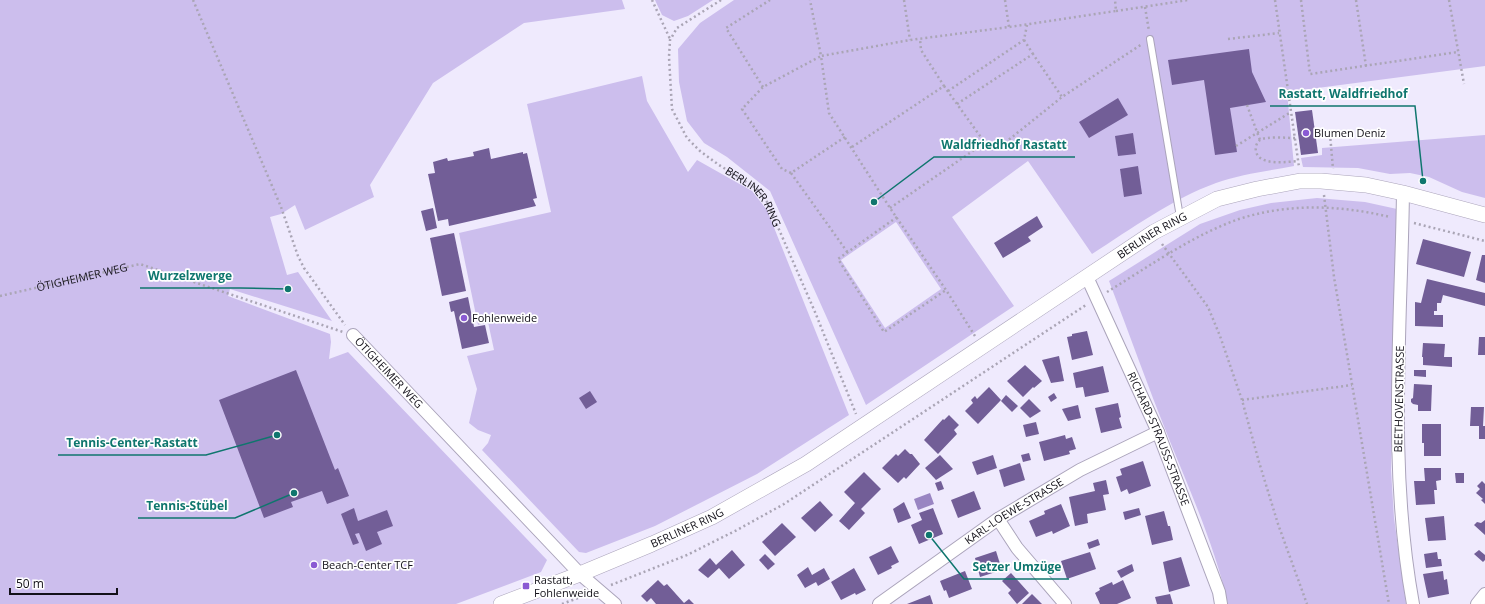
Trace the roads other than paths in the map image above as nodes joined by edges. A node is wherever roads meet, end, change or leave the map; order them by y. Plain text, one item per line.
1 (1150, 39) road end
2 (1403, 193) junction
3 (1485, 215) edge
4 (1180, 217) junction
5 (1087, 277) junction
6 (353, 335) road end
7 (1158, 432) junction
8 (998, 519) junction
9 (580, 574) junction
10 (1485, 594) edge
11 (501, 604) edge
12 (615, 604) edge
13 (879, 604) edge
14 (1065, 604) edge
15 (1221, 604) edge
16 (1413, 604) edge
17 (1477, 604) edge

1 - 4 lane
2 - 3 street, BERLINER RING
2 - 4 street, BERLINER RING
2 - 16 street, BEETHOVENSTRASSE
4 - 5 street, BERLINER RING
5 - 7 street, RICHARD-STRAUSS-STRASSE
5 - 9 street, BERLINER RING
6 - 9 street, ÖTIGHEIMER WEG
7 - 8 street, KARL-LOEWE-STRASSE
7 - 15 street, RICHARD-STRAUSS-STRASSE
8 - 13 street, KARL-LOEWE-STRASSE
8 - 14 street
9 - 11 street, BERLINER RING
9 - 12 street, ÖTIGHEIMER WEG
10 - 17 street

